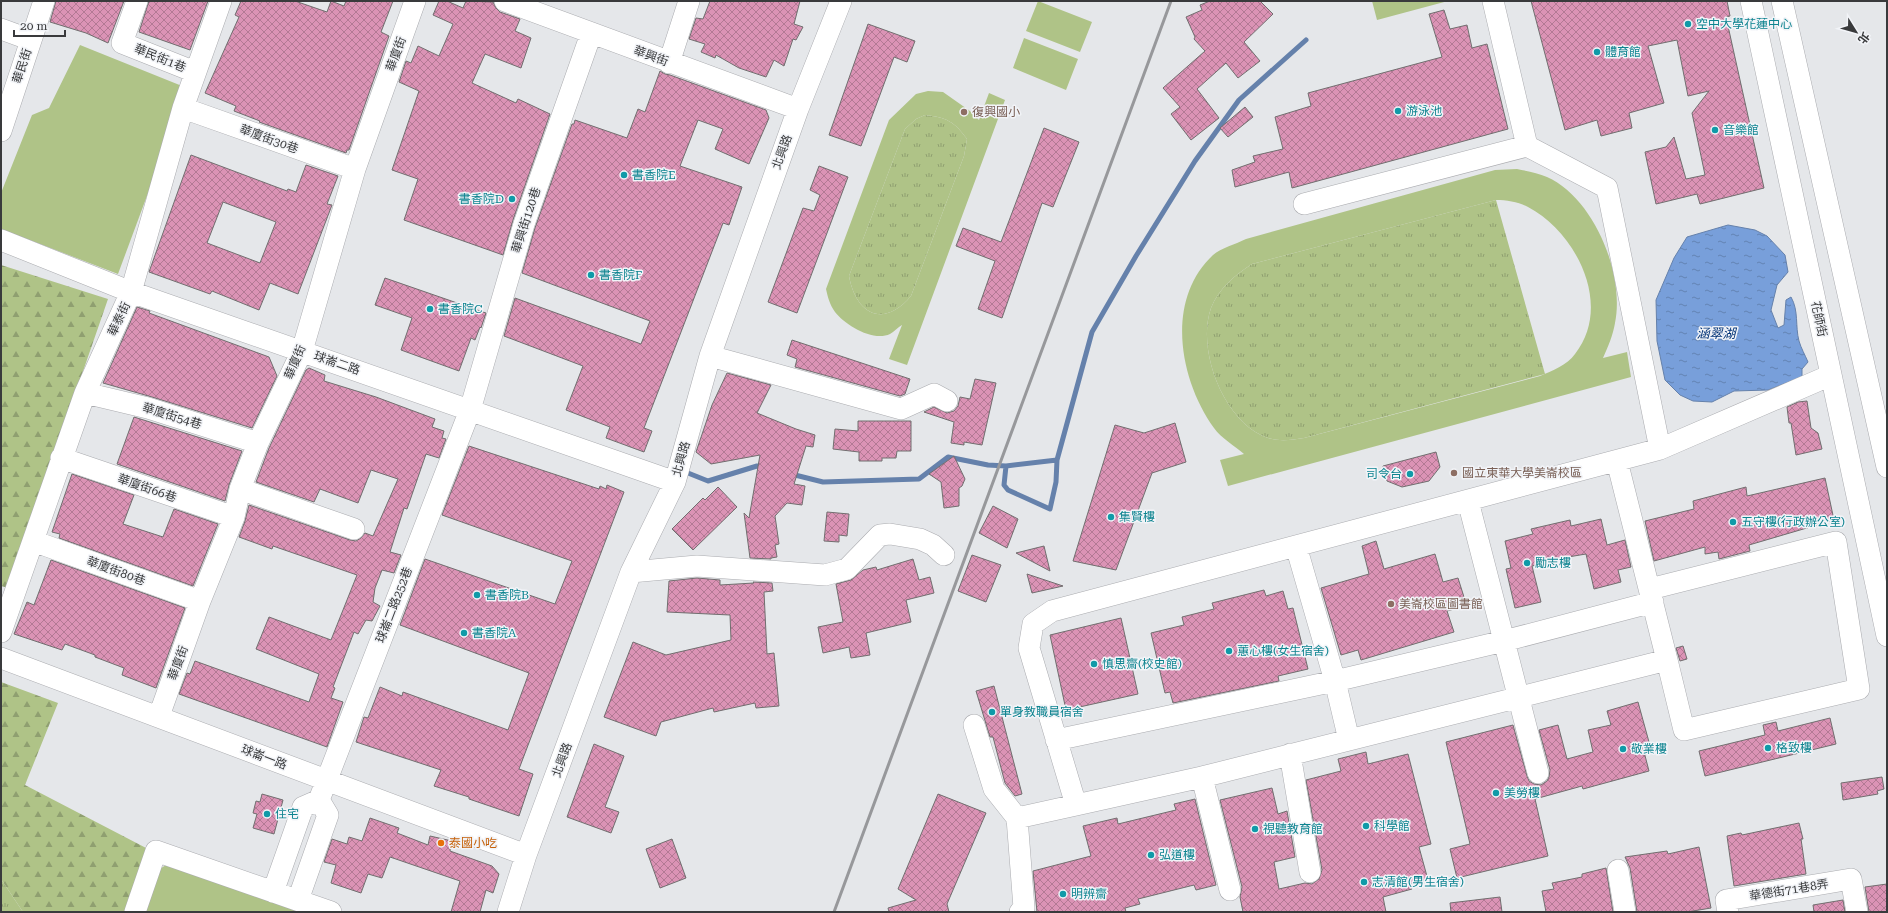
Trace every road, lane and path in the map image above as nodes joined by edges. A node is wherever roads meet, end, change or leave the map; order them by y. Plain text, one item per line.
1 (44, 1) edge
2 (137, 1) edge
3 (221, 1) edge
4 (415, 1) edge
5 (505, 1) edge
6 (689, 1) edge
7 (841, 1) edge
8 (1493, 1) edge
9 (1751, 1) edge
10 (1782, 1) edge
11 (543, 7) edge
12 (1, 29) edge
13 (591, 34) junction
14 (31, 40) junction
15 (669, 63) junction
16 (195, 72) junction
17 (183, 108) junction
18 (798, 109) junction
19 (1, 131) edge
20 (1527, 146) junction
21 (355, 169) junction
22 (1304, 204) dead end
23 (1, 240) edge
24 (131, 292) junction
25 (302, 351) junction
26 (710, 356) junction
27 (1831, 374) junction
28 (84, 393) junction
29 (947, 401) dead end
30 (470, 410) junction
31 (258, 443) junction
32 (1660, 449) junction
33 (61, 458) junction
34 (1617, 461) junction
35 (1887, 467) edge
36 (675, 482) junction
37 (240, 489) junction
38 (1468, 500) junction
39 (234, 517) junction
40 (354, 529) dead end
41 (33, 541) junction
42 (1296, 546) junction
43 (944, 555) dead end
44 (632, 572) junction
45 (1651, 596) junction
46 (200, 601) junction
47 (1, 632) edge
48 (1887, 636) edge
49 (1504, 641) junction
50 (1, 658) edge
51 (1667, 660) junction
52 (1335, 681) junction
53 (1518, 697) junction
54 (159, 716) junction
55 (974, 725) dead end
56 (1056, 740) junction
57 (1349, 740) junction
58 (1290, 754) junction
59 (1538, 773) dead end
60 (1202, 777) junction
61 (322, 791) junction
62 (1076, 805) junction
63 (1017, 818) junction
64 (526, 855) junction
65 (1618, 870) dead end
66 (1310, 872) dead end
67 (1230, 890) dead end
68 (273, 892) junction
69 (298, 900) junction
70 (1727, 906) edge
71 (135, 912) edge
72 (331, 912) edge
73 (508, 912) edge
74 (1020, 912) edge
75 (1625, 912) edge
76 (1857, 912) edge

1 - 14 street, 華民街
2 - 16 street, 華民街1巷
3 - 16 street, 華泰街
4 - 21 street, 華廈街
5 - 11 street, 華興街
6 - 15 street
7 - 18 street, 北興路
8 - 20 street
9 - 27 street, 花師街
10 - 35 street
11 - 13 street, 華興街
12 - 14 street
13 - 15 street, 華興街
13 - 30 street, 華興街120巷
14 - 19 street, 華民街
15 - 18 street, 華興街
16 - 17 street, 華泰街
17 - 21 street, 華廈街30巷
17 - 24 street, 華泰街
18 - 26 street, 北興路
20 - 22 street
20 - 32 street
21 - 25 street, 華廈街
23 - 24 street, 球崙二路
24 - 25 street, 球崙二路
24 - 28 street, 華泰街
25 - 30 street, 球崙二路
25 - 31 street, 華廈街
26 - 29 street
26 - 36 street, 北興路
27 - 32 street
27 - 48 street, 花師街
28 - 31 street, 華廈街54巷
28 - 33 street, 華泰街
30 - 36 street, 球崙二路
30 - 61 street, 球崙二路252巷
31 - 37 street, 華廈街
32 - 34 street
33 - 39 street, 華廈街66巷
33 - 41 street, 華泰街
34 - 38 street
34 - 45 street
36 - 44 street, 北興路
37 - 39 street, 華廈街
37 - 40 street
38 - 42 street
38 - 49 street
39 - 46 street, 華廈街
41 - 46 street, 華廈街80巷
41 - 47 street, 華泰街
42 - 52 street
42 - 56 street
43 - 44 street
44 - 64 street, 北興路
45 - 49 street
45 - 51 street
45 - 51 street
46 - 54 street, 華廈街
49 - 52 street
49 - 53 street
50 - 54 street, 球崙一路
51 - 53 street
52 - 56 street
52 - 57 street
53 - 57 street
53 - 59 street
54 - 61 street, 球崙一路
55 - 63 street
56 - 62 street
57 - 58 street
58 - 60 street
58 - 66 street
60 - 62 street
60 - 67 street
61 - 64 street, 球崙一路
61 - 68 street
61 - 69 street
62 - 63 street
63 - 74 street
64 - 73 street, 北興路
65 - 75 street
68 - 69 street
68 - 71 street
69 - 72 street
70 - 76 street, 華德街71巷8弄

